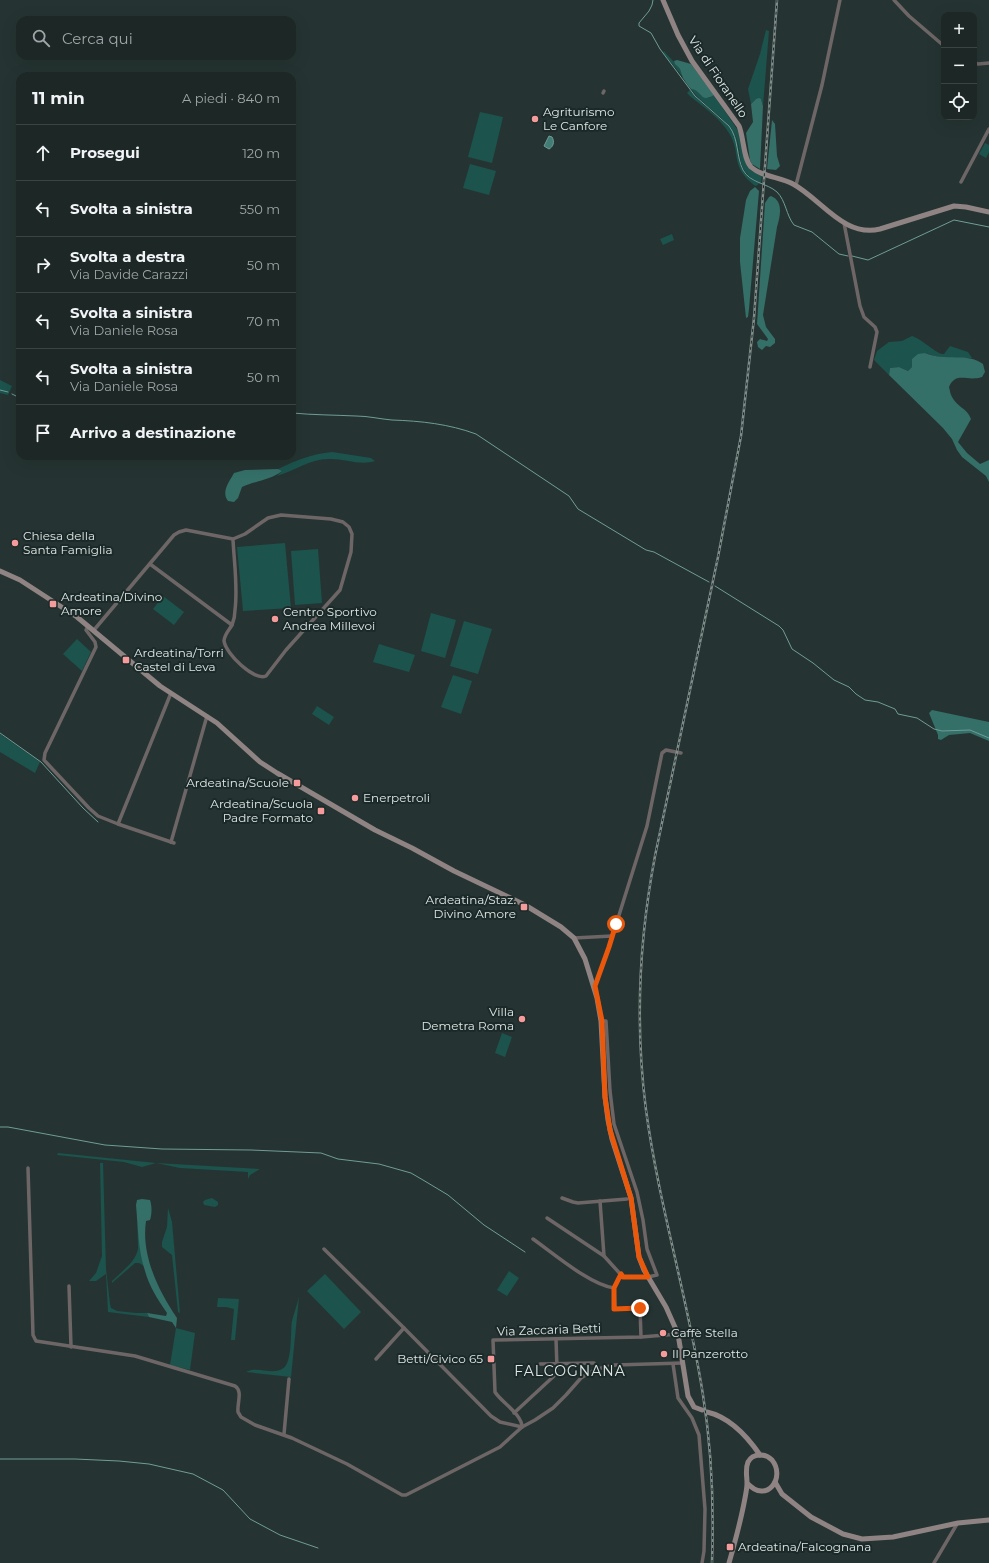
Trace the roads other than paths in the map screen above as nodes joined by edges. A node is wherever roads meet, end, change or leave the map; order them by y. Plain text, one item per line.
1 (663, 0) edge
2 (840, 0) edge
3 (894, 0) edge
4 (941, 43) edge
5 (989, 63) edge
6 (977, 64) edge
7 (989, 129) edge
8 (961, 182) dead end
9 (796, 185) junction
10 (989, 212) edge
11 (844, 223) junction
12 (870, 367) dead end
13 (233, 539) junction
14 (150, 564) junction
15 (0, 571) edge
16 (232, 625) junction
17 (88, 626) junction
18 (94, 630) junction
19 (171, 693) junction
20 (207, 716) junction
21 (681, 752) dead end
22 (118, 824) junction
23 (612, 936) junction
24 (574, 938) junction
25 (595, 986) junction
26 (602, 1021) junction
27 (28, 1168) dead end
28 (562, 1198) dead end
29 (627, 1199) dead end
30 (600, 1201) junction
31 (547, 1218) dead end
32 (533, 1239) dead end
33 (324, 1249) dead end
34 (604, 1256) junction
35 (621, 1274) junction
36 (648, 1277) junction
37 (69, 1286) dead end
38 (614, 1288) junction
39 (404, 1328) junction
40 (678, 1334) junction
41 (641, 1337) junction
42 (556, 1339) junction
43 (72, 1347) junction
44 (376, 1359) dead end
45 (594, 1363) dead end
46 (683, 1363) junction
47 (540, 1364) dead end
48 (557, 1364) junction
49 (673, 1364) junction
50 (289, 1379) dead end
51 (514, 1413) junction
52 (522, 1427) junction
53 (284, 1434) junction
54 (752, 1445) junction
55 (760, 1455) junction
56 (753, 1457) junction
57 (775, 1482) junction
58 (747, 1483) junction
59 (754, 1490) junction
60 (769, 1490) junction
61 (782, 1494) junction
62 (745, 1498) junction
63 (989, 1520) edge
64 (958, 1523) junction
65 (702, 1563) edge
66 (729, 1563) edge
67 (934, 1563) edge

1 - 9 main road, Via di Fioranello
2 - 9 street
3 - 4 street
5 - 6 street
7 - 8 street
9 - 11 main road, Via di Fioranello
10 - 11 main road, Via di Fioranello
11 - 12 street
13 - 14 street
13 - 16 street
13 - 16 street
14 - 16 street
14 - 18 street
15 - 17 main road
17 - 18 main road
17 - 22 street
18 - 19 main road
19 - 20 main road
19 - 22 street
20 - 22 street
20 - 24 main road
21 - 23 street
23 - 24 street
23 - 25 street
24 - 25 main road
25 - 26 main road
26 - 36 main road
26 - 36 street
27 - 43 street
28 - 30 street
29 - 30 street
30 - 34 street
31 - 34 street
32 - 38 street
33 - 39 street
34 - 35 street
35 - 36 street
35 - 38 street
36 - 40 main road
37 - 43 street
38 - 41 street
39 - 44 street
39 - 52 street
40 - 41 street, Via Zaccaria Betti
40 - 46 main road
41 - 42 street, Via Zaccaria Betti
42 - 48 street
42 - 51 street, Via Zaccaria Betti
43 - 53 street
45 - 48 street
46 - 49 street
46 - 54 main road
47 - 48 street
48 - 51 street
49 - 52 street
49 - 65 street
50 - 53 street
51 - 52 street, Via Zaccaria Betti
52 - 53 street
54 - 55 main road
54 - 56 main road
55 - 56 main road
55 - 57 main road
56 - 58 main road
57 - 60 main road
57 - 61 main road
58 - 59 main road
58 - 62 main road
59 - 60 main road
59 - 62 main road
60 - 61 main road
61 - 64 main road
62 - 66 main road
63 - 64 main road
64 - 67 street

